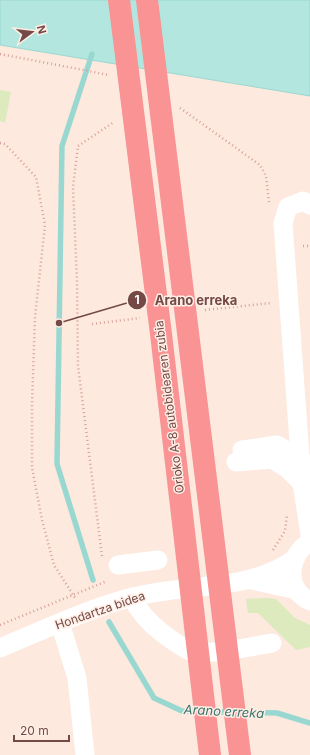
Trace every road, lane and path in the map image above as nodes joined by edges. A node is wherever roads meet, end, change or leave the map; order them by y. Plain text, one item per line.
1 (119, 0) edge
2 (147, 0) edge
3 (0, 54) edge
4 (99, 73) dead end
5 (176, 105) dead end
6 (116, 121) dead end
7 (0, 143) edge
8 (269, 204) dead end
9 (310, 205) edge
10 (295, 464) junction
11 (303, 489) junction
12 (310, 535) edge
13 (310, 542) edge
14 (269, 555) dead end
15 (158, 560) dead end
16 (293, 560) junction
17 (110, 569) joint
18 (252, 580) junction
19 (304, 596) edge
20 (132, 597) junction
21 (84, 613) junction
22 (60, 623) junction
23 (272, 643) dead end
24 (0, 648) edge
25 (239, 747) edge
26 (209, 749) edge
27 (85, 755) edge

1 - 26 highway, Orioko A-8 autobidearen zubia
2 - 25 highway
3 - 4 path
5 - 8 path
6 - 17 path
7 - 21 path
9 - 10 street
10 - 10 street
10 - 11 street
11 - 12 street
11 - 14 path
13 - 16 street, Hondartza bidea
15 - 17 street
16 - 18 street, Hondartza bidea
16 - 19 street
18 - 19 street, Hondartza bidea
18 - 20 street, Hondartza bidea
20 - 21 street, Hondartza bidea
20 - 23 street
21 - 22 street, Hondartza bidea
22 - 24 street, Hondartza bidea
22 - 27 street

